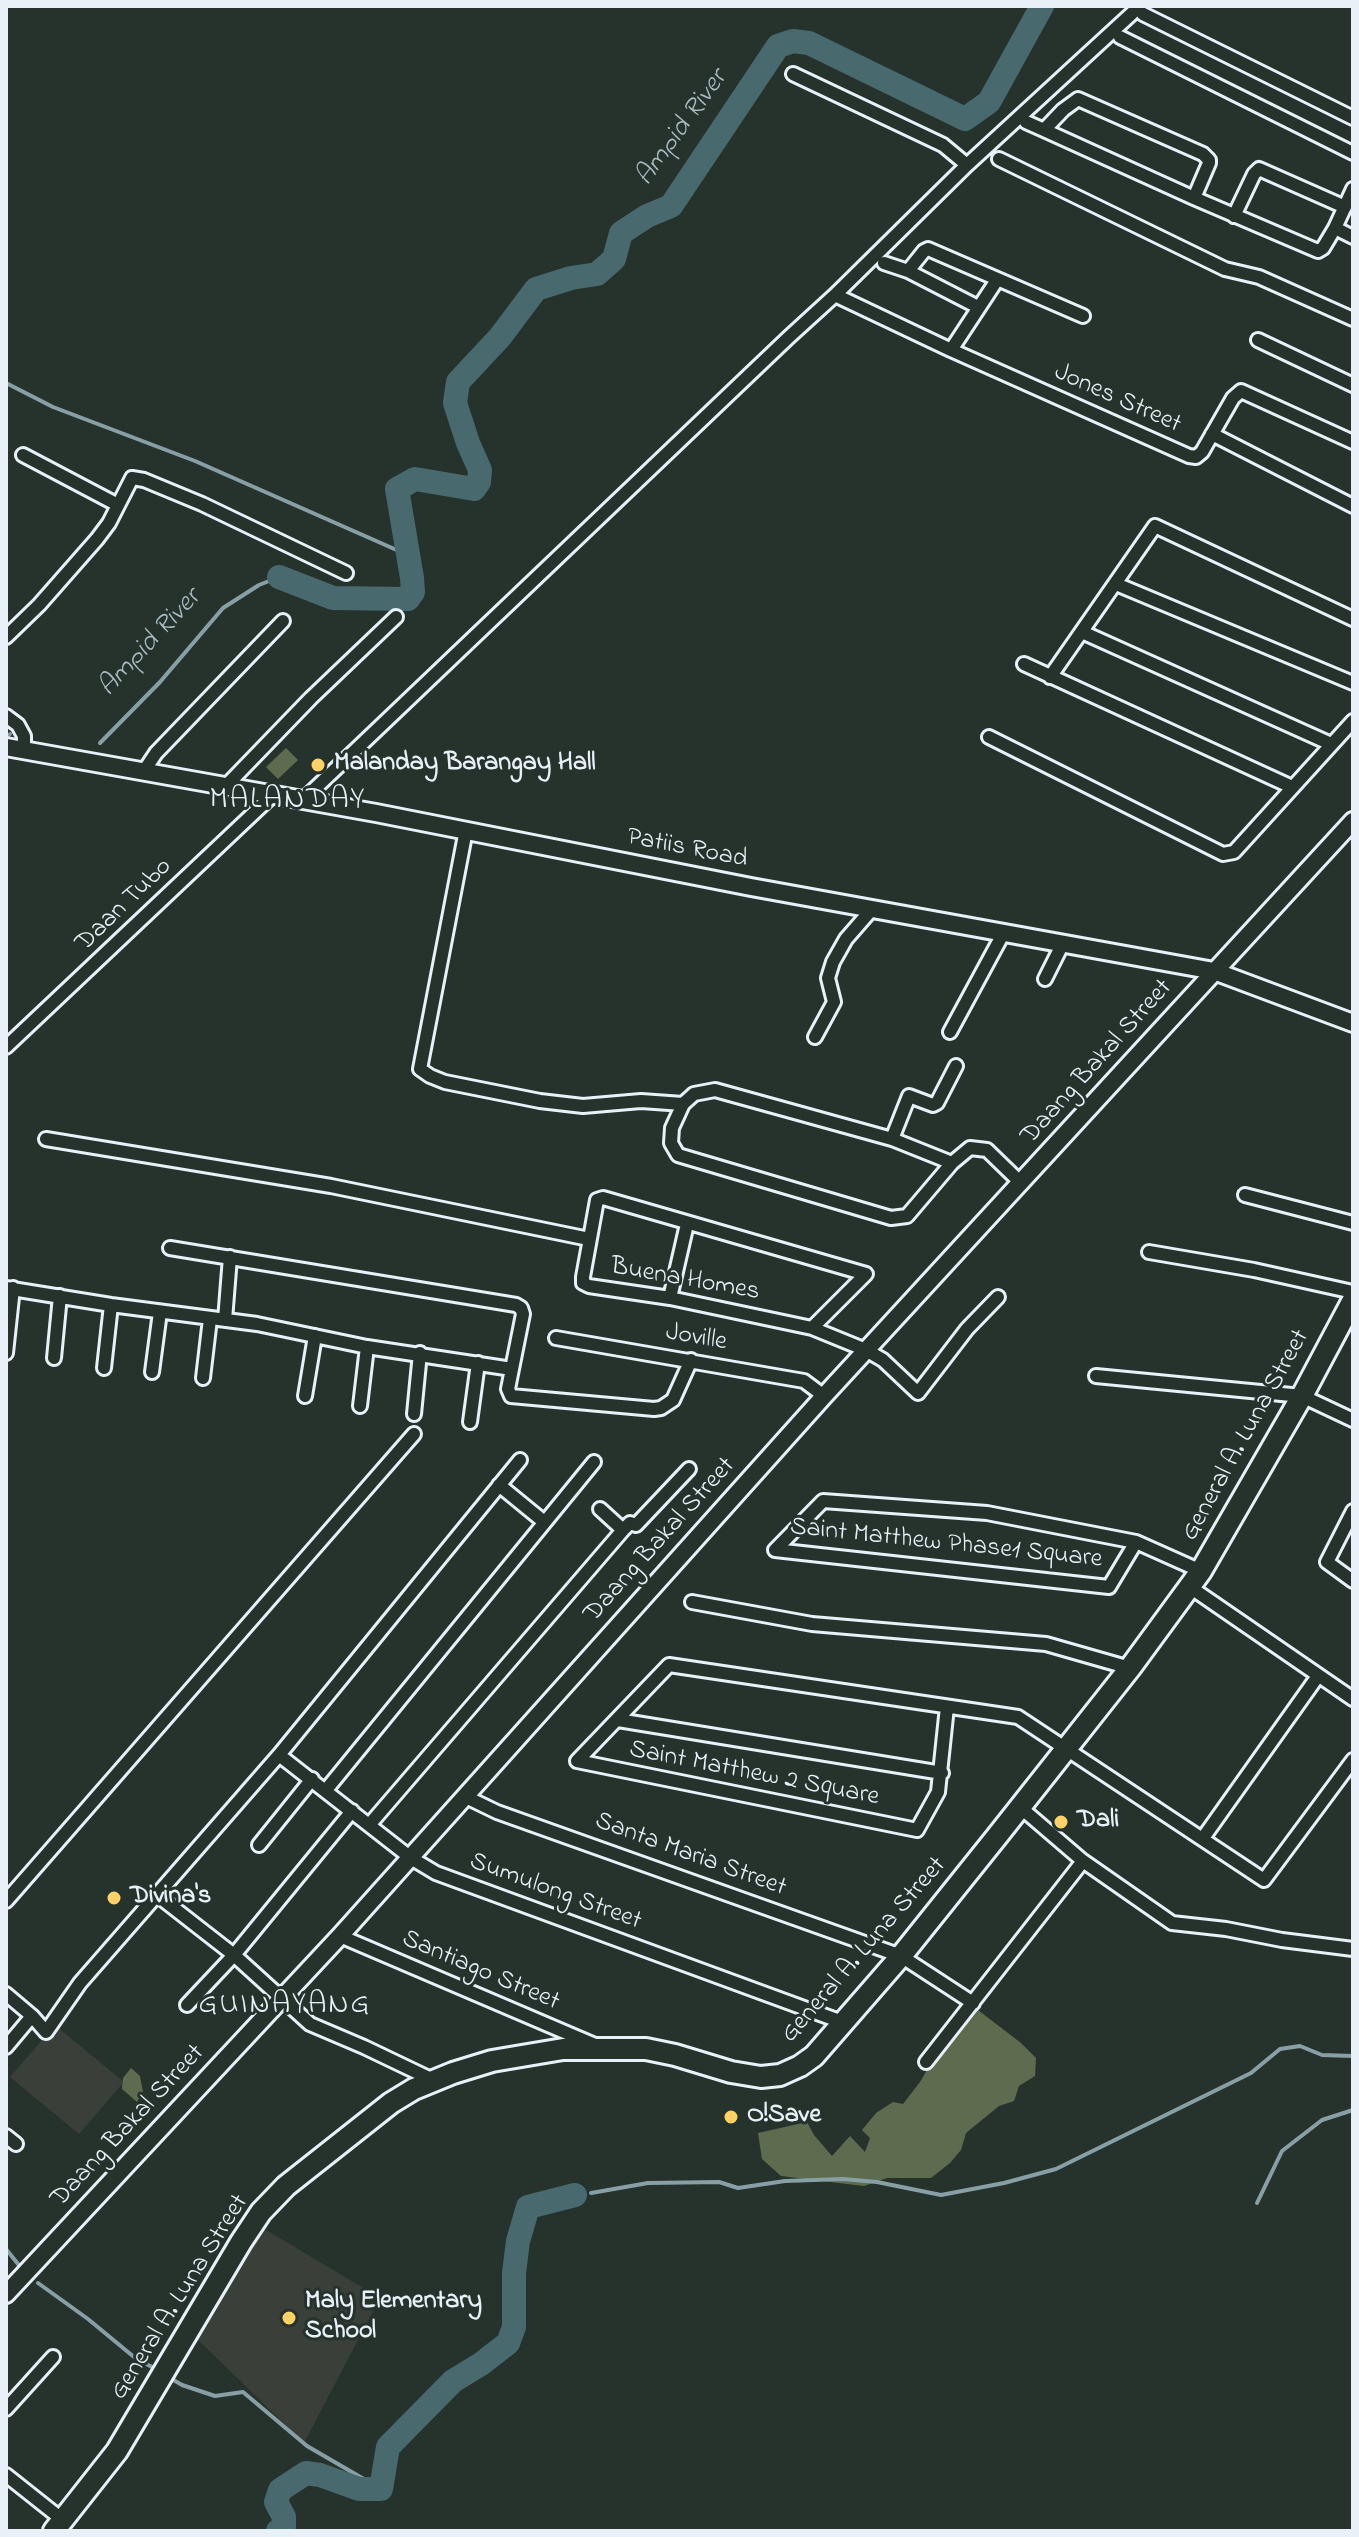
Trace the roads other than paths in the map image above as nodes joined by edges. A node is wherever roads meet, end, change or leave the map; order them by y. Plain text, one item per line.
1 (1141, 10) edge
2 (1120, 37) dead end
3 (793, 74) dead end
4 (1353, 118) edge
5 (1026, 122) dead end
6 (1044, 130) junction
7 (1353, 153) edge
8 (999, 159) dead end
9 (967, 165) junction
10 (1353, 189) edge
11 (1194, 198) junction
12 (1345, 207) junction
13 (1234, 216) junction
14 (1335, 228) junction
15 (1353, 237) edge
16 (884, 263) dead end
17 (908, 271) junction
18 (997, 280) junction
19 (835, 295) junction
20 (978, 307) junction
21 (1083, 316) dead end
22 (1353, 319) edge
23 (1258, 340) dead end
24 (951, 350) junction
25 (1353, 385) edge
26 (1212, 434) junction
27 (1353, 442) edge
28 (23, 455) dead end
29 (118, 505) junction
30 (1353, 506) edge
31 (346, 573) dead end
32 (1116, 584) junction
33 (396, 617) dead end
34 (1353, 619) edge
35 (283, 621) dead end
36 (1082, 632) junction
37 (6, 637) edge
38 (1024, 664) dead end
39 (1050, 677) junction
40 (1353, 683) edge
41 (6, 716) edge
42 (1353, 721) edge
43 (989, 737) dead end
44 (1331, 744) junction
45 (6, 747) edge
46 (24, 750) junction
47 (144, 771) junction
48 (226, 786) junction
49 (1292, 787) junction
50 (274, 794) junction
51 (303, 800) junction
52 (1353, 821) edge
53 (466, 830) junction
54 (873, 908) junction
55 (1004, 932) junction
56 (1063, 943) junction
57 (1214, 971) junction
58 (1045, 979) dead end
59 (1353, 1023) edge
60 (950, 1032) dead end
61 (815, 1037) dead end
62 (6, 1047) edge
63 (956, 1066) dead end
64 (683, 1104) junction
65 (46, 1139) dead end
66 (892, 1139) junction
67 (952, 1163) junction
68 (1021, 1183) junction
69 (1245, 1195) dead end
70 (1353, 1223) edge
71 (687, 1224) junction
72 (589, 1239) junction
73 (170, 1248) dead end
74 (1149, 1252) dead end
75 (230, 1257) junction
76 (9, 1288) edge
77 (1353, 1292) edge
78 (60, 1296) junction
79 (998, 1297) dead end
80 (670, 1298) junction
81 (1353, 1300) edge
82 (111, 1305) junction
83 (160, 1312) junction
84 (210, 1319) junction
85 (225, 1320) junction
86 (812, 1328) junction
87 (315, 1336) junction
88 (556, 1338) dead end
89 (367, 1347) junction
90 (866, 1350) junction
91 (6, 1353) edge
92 (420, 1353) junction
93 (54, 1358) dead end
94 (691, 1360) junction
95 (478, 1363) junction
96 (104, 1368) dead end
97 (512, 1369) junction
98 (152, 1372) dead end
99 (1096, 1376) dead end
100 (203, 1378) dead end
101 (305, 1396) dead end
102 (824, 1396) junction
103 (1302, 1396) junction
104 (360, 1406) dead end
105 (414, 1414) dead end
106 (1353, 1420) edge
107 (470, 1422) dead end
108 (414, 1434) dead end
109 (520, 1460) dead end
110 (594, 1462) dead end
111 (689, 1469) dead end
112 (499, 1485) junction
113 (600, 1509) dead end
114 (1353, 1511) edge
115 (543, 1521) junction
116 (623, 1530) junction
117 (1136, 1542) junction
118 (1195, 1579) junction
119 (1353, 1581) edge
120 (692, 1602) dead end
121 (1130, 1668) junction
122 (1318, 1676) junction
123 (1353, 1699) edge
124 (947, 1707) junction
125 (618, 1720) junction
126 (1065, 1749) junction
127 (279, 1755) junction
128 (1353, 1760) edge
129 (942, 1773) junction
130 (312, 1779) junction
131 (326, 1790) junction
132 (464, 1796) junction
133 (1020, 1807) junction
134 (352, 1811) junction
135 (370, 1824) junction
136 (1203, 1838) junction
137 (259, 1845) dead end
138 (411, 1858) junction
139 (1083, 1861) junction
140 (157, 1895) junction
141 (6, 1901) edge
142 (340, 1936) junction
143 (1353, 1949) edge
144 (234, 1955) junction
145 (901, 1956) junction
146 (6, 1994) edge
147 (281, 1998) junction
148 (973, 2003) junction
149 (187, 2005) dead end
150 (32, 2016) junction
151 (842, 2022) junction
152 (6, 2047) edge
153 (602, 2048) junction
154 (926, 2062) dead end
155 (433, 2080) junction
156 (10, 2289) edge
157 (53, 2357) dead end
158 (6, 2409) edge
159 (6, 2475) edge
160 (59, 2526) edge

1 - 4 street
1 - 9 street
2 - 7 street
3 - 9 street
5 - 6 street
6 - 11 street
6 - 11 street
8 - 22 street
9 - 19 street
10 - 12 street
11 - 13 street
12 - 13 street
12 - 14 street
13 - 14 street
14 - 15 street
16 - 17 street
17 - 18 street
17 - 20 street
18 - 20 street
18 - 21 street
19 - 24 street, Jones Street
19 - 51 street
20 - 24 street
23 - 25 street
24 - 26 street, Jones Street
26 - 27 street, Jones Street
26 - 30 street
28 - 29 street
29 - 31 street
29 - 37 street
32 - 34 street
32 - 36 street
32 - 40 street
33 - 48 street
35 - 47 street
36 - 39 street
36 - 44 street
38 - 39 street
39 - 49 street
41 - 46 street
42 - 44 street
43 - 49 street
44 - 49 street
45 - 46 street, Patiis Road
46 - 47 street, Patiis Road
47 - 48 street, Patiis Road
48 - 50 street, Patiis Road
50 - 51 street, Patiis Road
50 - 62 street, Daan Tubo
51 - 53 street, Patiis Road
52 - 57 street, Daang Bakal Street
53 - 54 street, Patiis Road
53 - 64 street
54 - 55 street, Patiis Road
54 - 61 street
55 - 56 street, Patiis Road
55 - 60 street
56 - 57 street, Patiis Road
56 - 58 street
57 - 59 street, Patiis Road
57 - 68 street, Daang Bakal Street
63 - 66 street
64 - 66 street
64 - 67 street
65 - 72 street
66 - 67 street
67 - 68 street
68 - 90 street, Daang Bakal Street
69 - 70 street
71 - 72 street, Buena Homes
71 - 80 street
71 - 86 street
72 - 80 street, Buena Homes
73 - 75 street
74 - 77 street
75 - 85 street
75 - 97 street
76 - 78 street
76 - 91 street
78 - 82 street
78 - 93 street
79 - 90 street, Buena Homes
80 - 86 street, Buena Homes
81 - 103 main road, General A. Luna Street
82 - 83 street
82 - 96 street
83 - 84 street
83 - 98 street
84 - 85 street
84 - 100 street
85 - 87 street
86 - 90 street, Buena Homes
87 - 89 street
87 - 101 street
88 - 94 street, Joville
89 - 92 street
89 - 104 street
90 - 102 street, Daang Bakal Street
92 - 95 street
92 - 105 street
94 - 97 street
94 - 102 street, Joville
95 - 97 street
95 - 107 street
99 - 103 street
102 - 132 street, Daang Bakal Street
103 - 106 street
103 - 118 main road, General A. Luna Street
108 - 141 street
109 - 112 street
110 - 115 street
111 - 116 street
112 - 115 street
112 - 127 street
113 - 116 street
114 - 119 street
115 - 131 street
116 - 135 street
117 - 117 street, Saint Matthew Phase1 Square
117 - 118 street, Saint Matthew Phase1 Square
118 - 121 main road, General A. Luna Street
118 - 122 street, Saint Matthew Phase1 Square
120 - 121 street
121 - 126 main road, General A. Luna Street
122 - 123 street, Saint Matthew Phase1 Square
122 - 136 street
124 - 125 street, Saint Matthew 2 Square
124 - 126 street, Saint Matthew 2 Square
124 - 129 street, Saint Matthew 2 Square
125 - 129 street, Saint Matthew 2 Square
125 - 129 street, Saint Matthew 2 Square
126 - 133 main road, General A. Luna Street
126 - 136 street, Saint Matthew 2 Square
127 - 130 street, Sumulong Street
127 - 140 street
128 - 136 street, Saint Matthew 2 Square
130 - 131 street, Sumulong Street
130 - 137 street
131 - 134 street, Sumulong Street
132 - 138 street, Daang Bakal Street
132 - 145 street, Santa Maria Street
133 - 139 street
133 - 145 main road, General A. Luna Street
134 - 135 street, Sumulong Street
134 - 144 street
135 - 138 street, Sumulong Street
138 - 142 street, Daang Bakal Street
138 - 151 street, Sumulong Street
139 - 143 street
139 - 148 street
140 - 144 street
140 - 150 street
142 - 147 street, Daang Bakal Street
142 - 153 street, Santiago Street
144 - 147 street
144 - 149 street
145 - 148 street, Santa Maria Street
145 - 151 main road, General A. Luna Street
146 - 150 street
147 - 155 street
147 - 156 street, Daang Bakal Street
148 - 154 street
150 - 152 street
151 - 153 main road, General A. Luna Street
153 - 155 main road, General A. Luna Street
155 - 160 main road, General A. Luna Street
157 - 158 street
159 - 160 street

